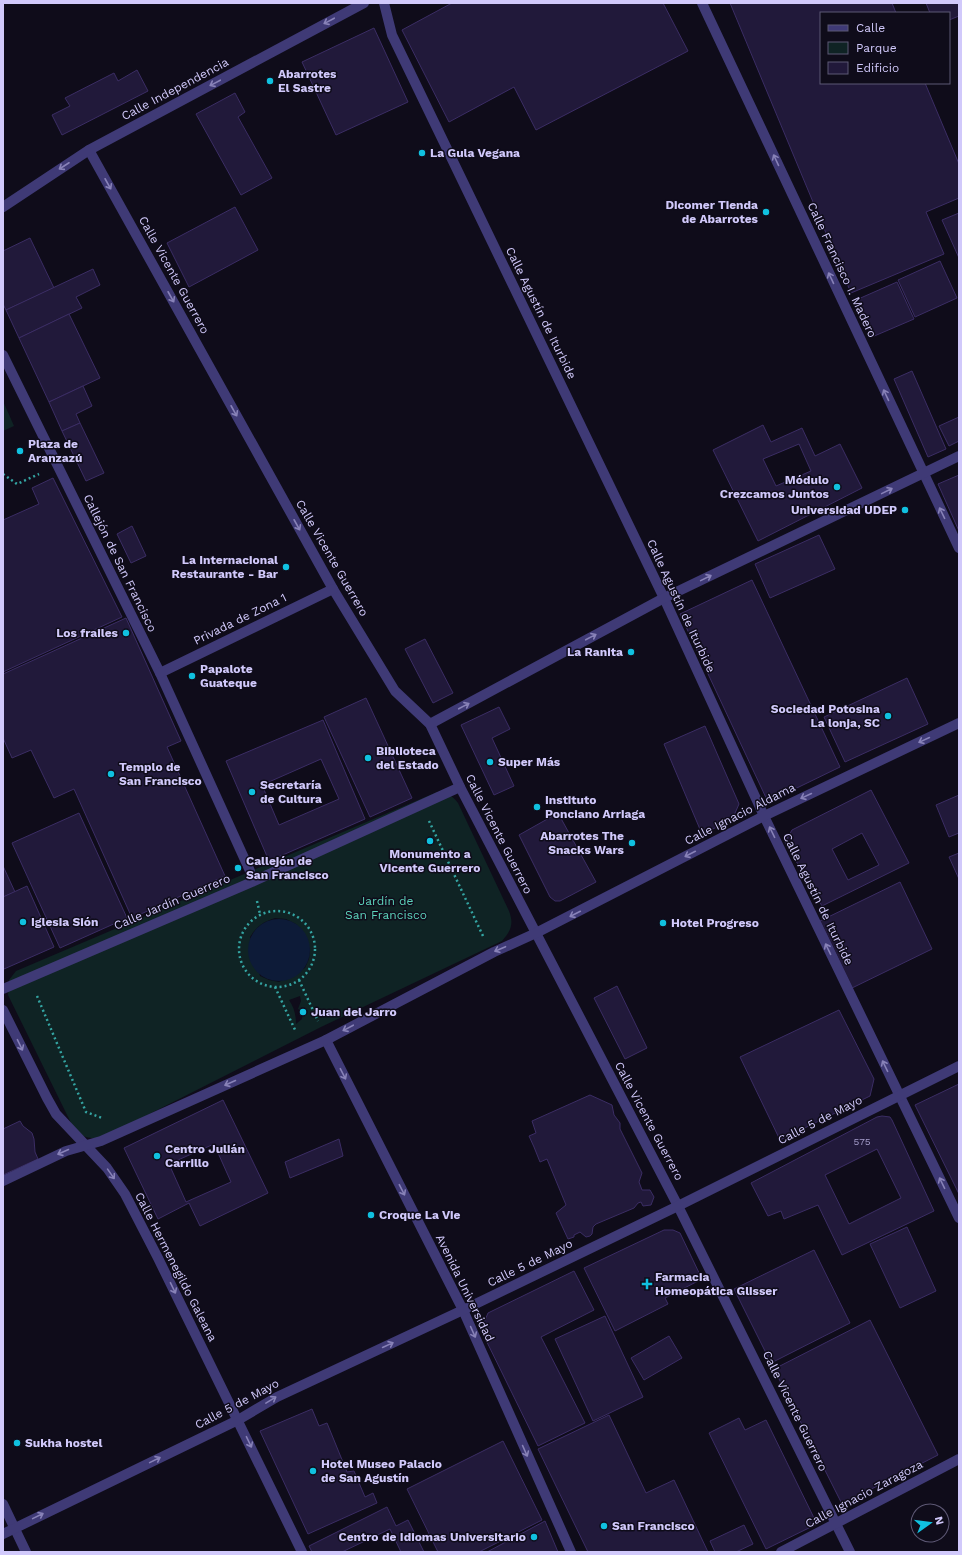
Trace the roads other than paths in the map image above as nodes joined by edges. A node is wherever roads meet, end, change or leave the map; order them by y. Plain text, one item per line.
1 (364, 3) edge
2 (384, 3) edge
3 (702, 3) edge
4 (89, 150) junction
5 (3, 206) edge
6 (3, 355) edge
7 (959, 456) edge
8 (923, 474) junction
9 (959, 548) edge
10 (332, 589) junction
11 (664, 598) junction
12 (160, 673) junction
13 (430, 724) junction
14 (959, 724) edge
15 (460, 787) junction
16 (764, 816) junction
17 (250, 871) dead end
18 (536, 934) junction
19 (3, 989) edge
20 (3, 1010) edge
21 (326, 1040) junction
22 (959, 1066) edge
23 (899, 1095) junction
24 (85, 1144) junction
25 (3, 1181) edge
26 (678, 1206) junction
27 (959, 1218) edge
28 (463, 1310) junction
29 (238, 1420) junction
30 (959, 1459) edge
31 (3, 1504) edge
32 (836, 1523) junction
33 (14, 1528) junction
34 (3, 1534) edge
35 (26, 1552) edge
36 (302, 1552) edge
37 (570, 1552) edge
38 (781, 1552) edge
39 (850, 1552) edge

1 -> 4 street, Calle Independencia
2 - 11 street, Calle Agustín de Iturbide
8 -> 3 street, Calle Francisco I. Madero
4 -> 5 street, Calle Independencia
4 -> 10 street, Calle Vicente Guerrero
6 - 12 street, Callejón de San Francisco
7 - 8 street
9 -> 8 street, Calle Francisco I. Madero
11 -> 8 street
10 - 12 street, Privada de Zona 1
10 - 13 street, Calle Vicente Guerrero
13 -> 11 street
11 - 16 street, Calle Agustín de Iturbide
12 - 17 street, Callejón de San Francisco
13 - 15 street, Calle Vicente Guerrero
14 -> 16 street, Calle Ignacio Aldama
15 - 18 street, Calle Vicente Guerrero
15 - 19 street, Calle Jardín Guerrero
16 -> 18 street, Calle Ignacio Aldama
23 -> 16 street, Calle Agustín de Iturbide
18 -> 21 street
18 - 26 street, Calle Vicente Guerrero
20 -> 24 street, Calle Hermenegildo Galeana
21 -> 24 street
21 -> 28 street, Avenida Universidad
22 - 23 street, Calle 5 de Mayo
23 - 26 street, Calle 5 de Mayo
27 -> 23 street, Calle Agustín de Iturbide
24 -> 25 street
24 -> 29 street, Calle Hermenegildo Galeana
26 - 28 street, Calle 5 de Mayo
26 - 32 street, Calle Vicente Guerrero
29 -> 28 street, Calle 5 de Mayo
28 -> 37 street, Avenida Universidad
33 -> 29 street, Calle 5 de Mayo
29 -> 36 street, Calle Hermenegildo Galeana
30 - 32 street, Calle Ignacio Zaragoza
31 - 33 street
32 - 38 street, Calle Ignacio Zaragoza
32 - 39 street, Calle Vicente Guerrero
33 - 34 street, Calle 5 de Mayo
33 - 35 street

